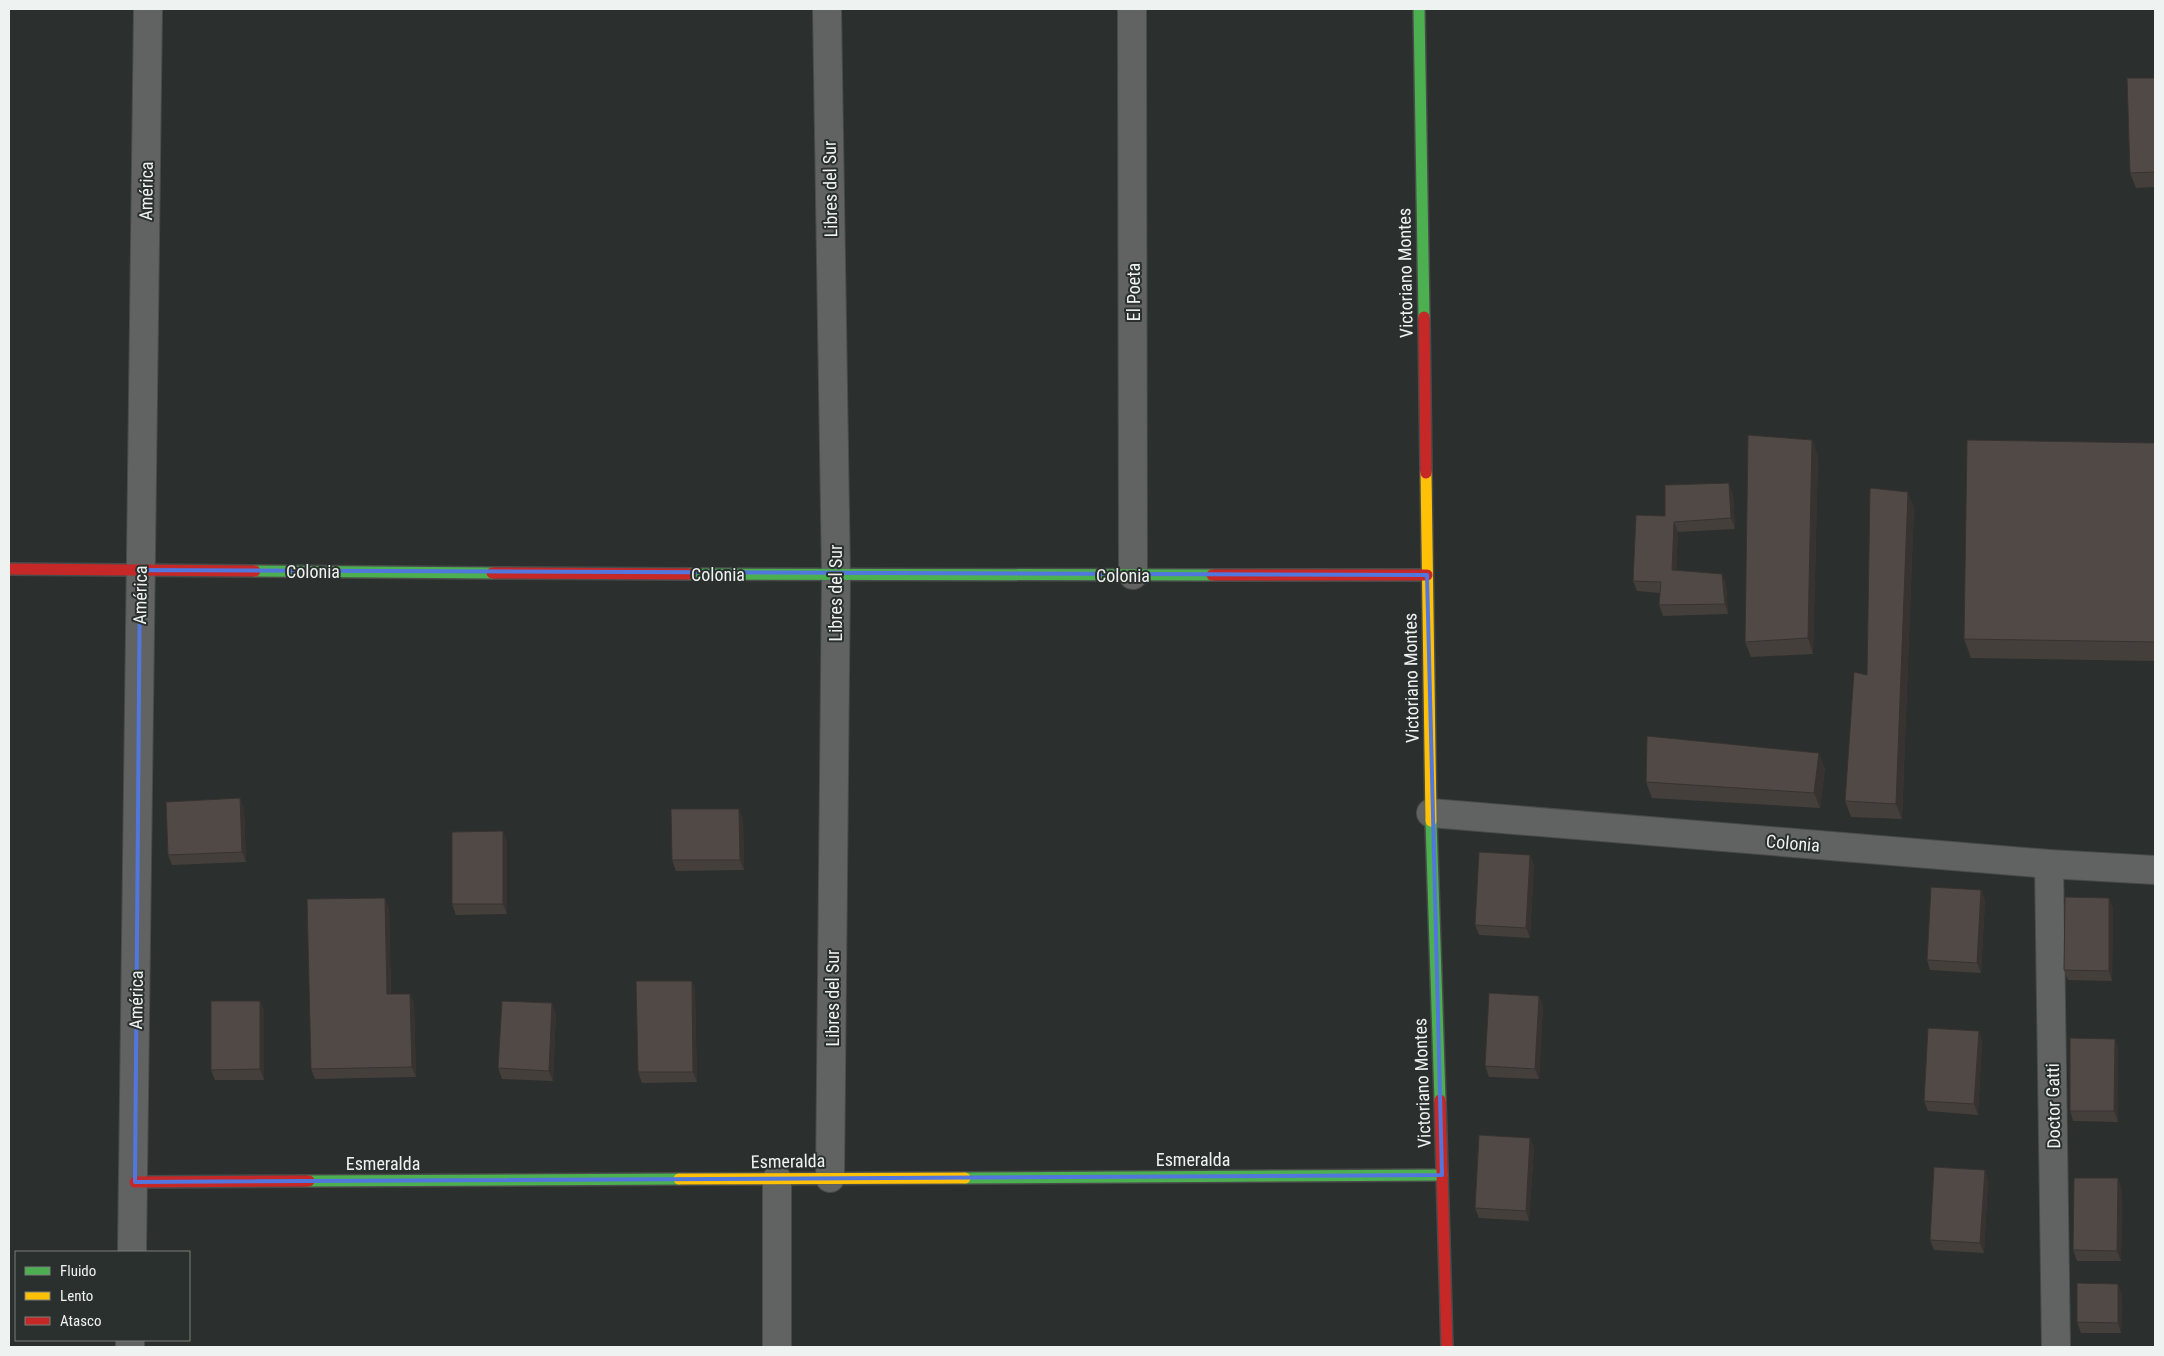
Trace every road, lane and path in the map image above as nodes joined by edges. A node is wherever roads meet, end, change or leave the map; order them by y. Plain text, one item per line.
1 (148, 9) edge
2 (828, 9) edge
3 (1132, 9) edge
4 (1419, 9) edge
5 (9, 569) edge
6 (140, 570) junction
7 (836, 575) junction
8 (1133, 575) junction
9 (1427, 575) junction
10 (1431, 813) junction
11 (2049, 864) junction
12 (2155, 870) edge
13 (1442, 1175) junction
14 (830, 1178) junction
15 (777, 1179) junction
16 (135, 1182) junction
17 (132, 1251) edge
18 (777, 1347) edge
19 (1447, 1347) edge
20 (2056, 1347) edge

1 - 6 street, América
2 - 7 street, Libres del Sur
3 - 8 street, El Poeta
4 - 9 street, Victoriano Montes
5 - 6 street, Colonia
6 - 7 street, Colonia
6 - 16 street, América
7 - 8 street, Colonia
7 - 14 street, Libres del Sur
8 - 9 street, Colonia
9 - 10 street, Victoriano Montes
10 - 11 street, Colonia
10 - 13 street, Victoriano Montes
11 - 12 street, Colonia
11 - 20 street, Doctor Gatti
13 - 14 street, Esmeralda
13 - 19 street, Victoriano Montes
14 - 15 street, Esmeralda
15 - 16 street, Esmeralda
15 - 18 street
16 - 17 street, América

